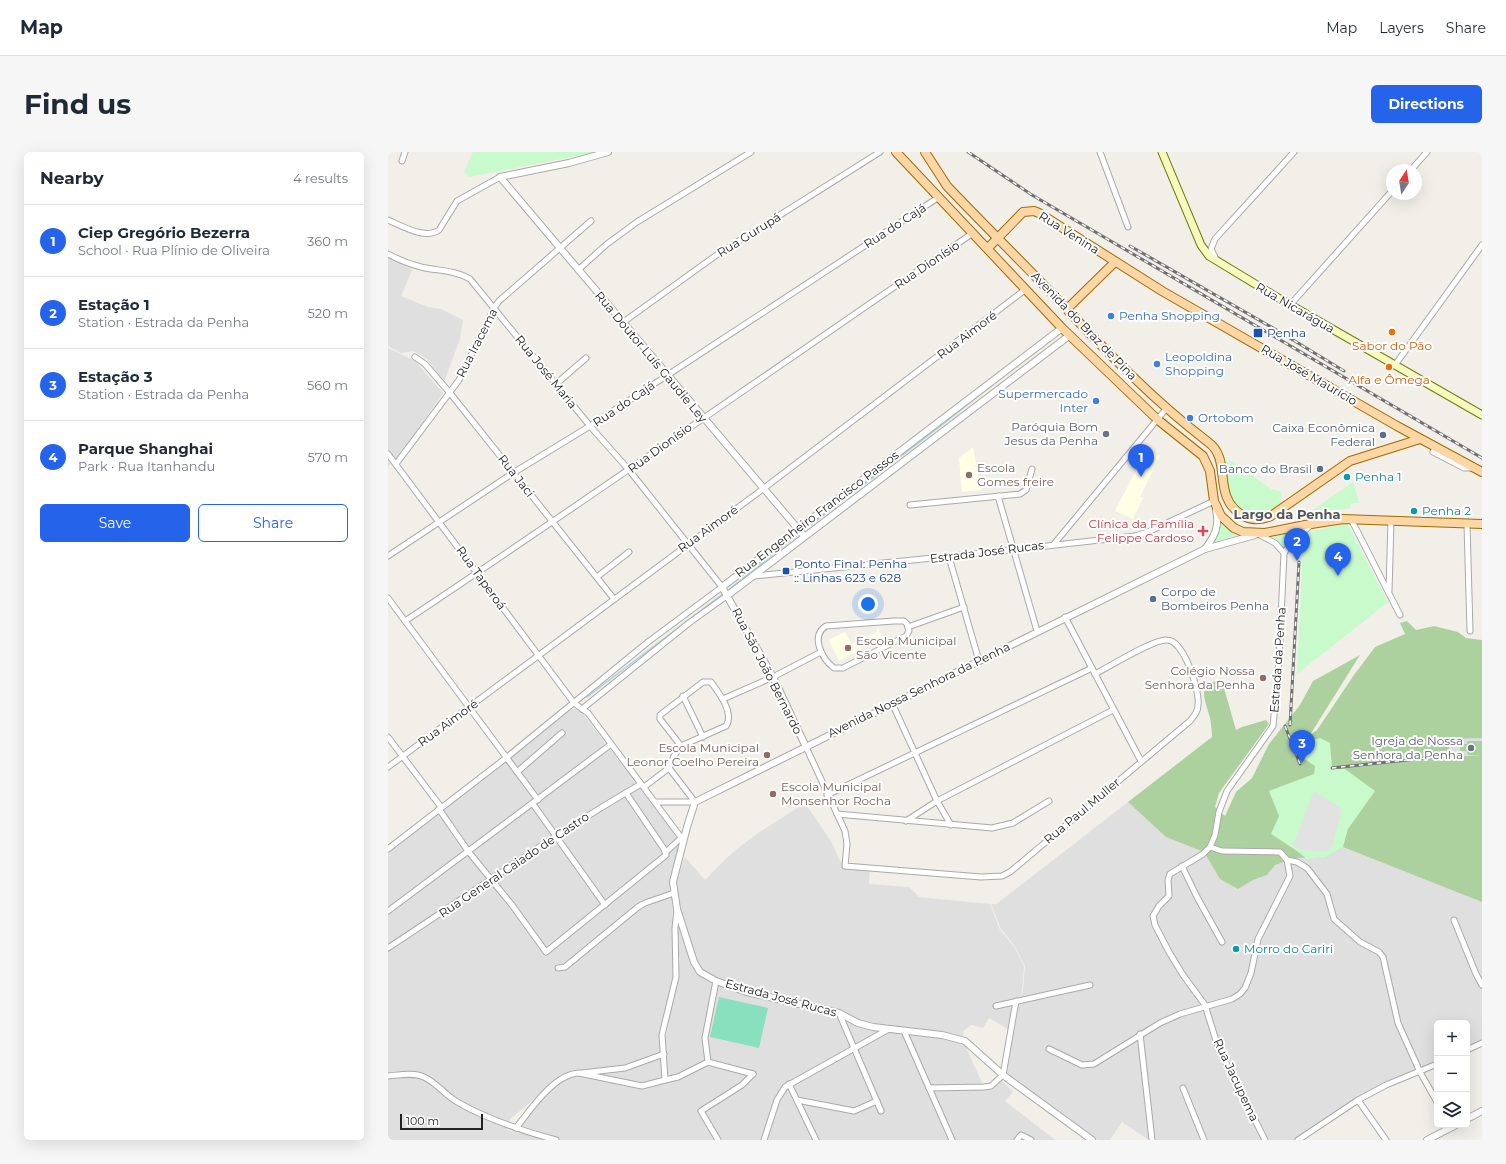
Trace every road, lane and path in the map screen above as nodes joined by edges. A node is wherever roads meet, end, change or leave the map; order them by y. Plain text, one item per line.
1 (405, 152) edge
2 (608, 152) edge
3 (751, 152) edge
4 (880, 152) edge
5 (896, 152) edge
6 (925, 152) edge
7 (1100, 152) edge
8 (1162, 152) edge
9 (1294, 152) edge
10 (1427, 152) edge
11 (402, 161) dead end
12 (1416, 164) edge
13 (500, 177) junction
14 (939, 197) junction
15 (1386, 198) edge
16 (388, 220) edge
17 (591, 221) dead end
18 (1128, 227) dead end
19 (973, 233) junction
20 (998, 238) junction
21 (1482, 245) edge
22 (561, 248) junction
23 (988, 248) junction
24 (388, 254) edge
25 (1218, 261) junction
26 (1115, 262) junction
27 (578, 270) junction
28 (1026, 289) junction
29 (1290, 305) junction
30 (494, 308) junction
31 (1066, 309) junction
32 (622, 323) junction
33 (1062, 328) junction
34 (1070, 335) junction
35 (1043, 343) junction
36 (1049, 351) junction
37 (415, 357) dead end
38 (586, 358) dead end
39 (1395, 365) junction
40 (667, 375) junction
41 (556, 384) junction
42 (450, 393) junction
43 (1166, 409) junction
44 (1482, 415) edge
45 (702, 418) junction
46 (1158, 420) junction
47 (590, 426) junction
48 (929, 436) junction
49 (1420, 438) junction
50 (388, 454) edge
51 (396, 464) junction
52 (1032, 469) dead end
53 (629, 470) junction
54 (1479, 470) edge
55 (513, 473) junction
56 (763, 489) junction
57 (998, 496) junction
58 (1214, 501) junction
59 (910, 505) dead end
60 (1351, 519) junction
61 (1391, 520) junction
62 (440, 522) junction
63 (552, 522) junction
64 (1314, 523) junction
65 (1467, 524) junction
66 (1482, 524) edge
67 (800, 533) junction
68 (1257, 534) junction
69 (689, 543) junction
70 (1054, 544) junction
71 (1205, 549) junction
72 (1012, 550) junction
73 (629, 552) dead end
74 (1284, 553) junction
75 (388, 556) edge
76 (950, 557) junction
77 (477, 573) junction
78 (754, 576) junction
79 (597, 577) junction
80 (725, 591) junction
81 (1389, 592) junction
82 (388, 598) edge
83 (614, 599) junction
84 (964, 607) junction
85 (1400, 615) dead end
86 (1065, 618) junction
87 (405, 621) junction
88 (908, 627) junction
89 (1037, 631) junction
90 (1470, 631) dead end
91 (821, 652) junction
92 (539, 656) junction
93 (979, 660) junction
94 (1092, 668) junction
95 (1095, 674) junction
96 (773, 677) junction
97 (683, 696) junction
98 (723, 699) junction
99 (574, 703) junction
100 (892, 703) junction
101 (469, 709) junction
102 (582, 709) junction
103 (1113, 710) junction
104 (562, 733) dead end
105 (388, 737) edge
106 (703, 737) junction
107 (610, 745) junction
108 (681, 746) junction
109 (806, 747) junction
110 (915, 753) junction
111 (402, 756) junction
112 (506, 758) junction
113 (1141, 761) junction
114 (388, 767) edge
115 (669, 768) junction
116 (517, 772) junction
117 (643, 786) junction
118 (626, 793) junction
119 (827, 795) junction
120 (538, 800) junction
121 (937, 801) junction
122 (1049, 801) dead end
123 (655, 802) junction
124 (695, 802) junction
125 (533, 804) junction
126 (440, 808) junction
127 (837, 814) junction
128 (906, 821) junction
129 (951, 825) junction
130 (555, 836) junction
131 (682, 839) junction
132 (1210, 847) junction
133 (388, 849) edge
134 (468, 851) junction
135 (665, 851) junction
136 (1287, 860) junction
137 (1182, 866) junction
138 (492, 880) junction
139 (674, 893) junction
140 (605, 905) junction
141 (677, 909) junction
142 (388, 911) edge
143 (1454, 920) dead end
144 (1222, 942) dead end
145 (388, 948) edge
146 (558, 968) dead end
147 (716, 981) junction
148 (1090, 985) dead end
149 (1482, 985) edge
150 (1016, 1001) junction
151 (1205, 1005) junction
152 (996, 1006) dead end
153 (839, 1013) junction
154 (887, 1030) junction
155 (904, 1031) junction
156 (1140, 1034) junction
157 (1482, 1043) edge
158 (854, 1049) junction
159 (1048, 1049) dead end
160 (1470, 1049) edge
161 (664, 1054) junction
162 (708, 1062) junction
163 (1434, 1065) edge
164 (1420, 1072) junction
165 (579, 1073) junction
166 (1003, 1075) junction
167 (388, 1076) edge
168 (665, 1080) junction
169 (789, 1084) junction
170 (929, 1088) junction
171 (1183, 1088) dead end
172 (1434, 1097) edge
173 (797, 1100) junction
174 (1358, 1100) junction
175 (876, 1101) junction
176 (881, 1111) dead end
177 (1482, 1111) edge
178 (1470, 1117) edge
179 (516, 1128) junction
180 (1449, 1128) edge
181 (1018, 1138) edge
182 (556, 1140) edge
183 (718, 1140) edge
184 (764, 1140) edge
185 (816, 1140) edge
186 (952, 1140) edge
187 (1031, 1140) edge
188 (1092, 1140) edge
189 (1152, 1140) edge
190 (1204, 1140) edge
191 (1265, 1140) edge
192 (1298, 1140) edge
193 (1386, 1140) edge
194 (1427, 1140) edge

1 - 11 street
2 - 13 street
3 - 27 street
4 - 32 street, Rua Gurupá
5 - 14 main road, Avenida do Braz de Pina
6 - 20 main road, Avenida do Braz de Pina
7 - 18 street
8 - 25 main road, Rua Nicarágua
9 - 25 street
10 - 12 street
13 - 16 street
13 - 22 street, Rua Doutor Luís Gaudie Ley
14 - 19 main road, Avenida do Braz de Pina
14 - 40 street, Rua do Cajá
15 - 29 street
17 - 22 street, Rua Iracema
19 - 23 main road, Avenida do Braz de Pina
19 - 45 street, Rua Dionísio
20 - 23 main road, Rua Venina
20 - 26 main road, Rua Venina
20 - 31 main road, Avenida do Braz de Pina
21 - 39 street
22 - 27 street, Rua Doutor Luís Gaudie Ley
22 - 30 street, Rua Iracema
23 - 28 main road, Avenida do Braz de Pina
24 - 30 street, Rua José Maria
25 - 29 main road, Rua Nicarágua
26 - 31 main road
26 - 49 main road, Rua José Maurício
27 - 32 street, Rua Doutor Luís Gaudie Ley
28 - 33 main road, Avenida do Braz de Pina
28 - 56 street, Rua Aimoré
29 - 39 main road, Rua Nicarágua
30 - 41 street, Rua José Maria
30 - 42 street, Rua Iracema
31 - 43 main road, Avenida do Braz de Pina
32 - 40 street, Rua Doutor Luís Gaudie Ley
33 - 34 main road, Avenida do Braz de Pina
33 - 35 street, Rua Engenheiro Francisco Passos
34 - 36 street, Rua Engenheiro Francisco Passos
34 - 46 main road, Avenida do Braz de Pina
35 - 36 street
35 - 48 street, Rua Engenheiro Francisco Passos
36 - 48 street, Rua Engenheiro Francisco Passos
37 - 42 street, Rua Jaci
38 - 41 street
39 - 44 main road, Rua Nicarágua
40 - 45 street, Rua Doutor Luís Gaudie Ley
40 - 47 street, Rua do Cajá
41 - 47 street, Rua José Maria
42 - 51 street, Rua Iracema
42 - 55 street, Rua Jaci
43 - 46 street
43 - 49 main road, Avenida do Braz de Pina
45 - 53 street, Rua Dionísio
45 - 56 street, Rua Doutor Luís Gaudie Ley
46 - 58 main road, Avenida do Braz de Pina
46 - 70 street
47 - 53 street, Rua José Maria
47 - 55 street, Rua do Cajá
48 - 67 street, Rua Engenheiro Francisco Passos
48 - 67 street, Rua Engenheiro Francisco Passos
49 - 54 main road, Rua José Maurício
50 - 51 street, Rua Taperoá
51 - 62 street, Rua Taperoá
52 - 57 street
53 - 63 street, Rua Dionísio
53 - 69 street, Rua José Maria
55 - 62 street, Rua do Cajá
55 - 63 street, Rua Jaci
56 - 67 street, Rua Doutor Luís Gaudie Ley
56 - 69 street, Rua Aimoré
57 - 59 street
57 - 72 street
58 - 68 main road
58 - 70 street, Estrada José Rucas
58 - 71 street
60 - 61 main road
60 - 64 main road
60 - 81 street
61 - 65 main road
61 - 81 street
62 - 75 street, Rua do Cajá
62 - 77 street, Rua Taperoá
63 - 77 street, Rua Dionísio
63 - 79 street, Rua Jaci
64 - 68 main road
64 - 74 street
65 - 66 main road
65 - 90 street
67 - 78 street, Rua Engenheiro Francisco Passos
67 - 80 street, Rua Engenheiro Francisco Passos
68 - 71 street
68 - 74 street
69 - 80 street, Rua José Maria
69 - 83 street, Rua Aimoré
70 - 72 street, Estrada José Rucas
71 - 86 street, Avenida Nossa Senhora da Penha
72 - 76 street, Estrada José Rucas
72 - 89 street
73 - 79 street
74 - 132 street, Estrada da Penha
76 - 78 street, Estrada José Rucas
76 - 84 street
77 - 87 street, Rua Dionísio
77 - 92 street, Rua Taperoá
78 - 80 street, Rua Engenheiro Francisco Passos
79 - 83 street, Rua Jaci
80 - 96 street, Rua São João Bernardo
80 - 99 street, Rua Engenheiro Francisco Passos
80 - 102 street, Rua Engenheiro Francisco Passos
81 - 85 street
82 - 87 street
83 - 92 street, Rua Aimoré
84 - 88 street
84 - 93 street
86 - 89 street, Avenida Nossa Senhora da Penha
86 - 94 street
87 - 101 street
88 - 91 street
88 - 91 street
89 - 93 street, Avenida Nossa Senhora da Penha
91 - 96 street
92 - 99 street, Rua Taperoá
92 - 101 street, Rua Aimoré
93 - 100 street, Avenida Nossa Senhora da Penha
94 - 95 street
94 - 110 street
95 - 103 street
95 - 113 street, Rua Paul Muller
96 - 98 street
96 - 109 street, Rua São João Bernardo
97 - 98 street
97 - 106 street
97 - 108 street
98 - 106 street
99 - 102 street
99 - 112 street, Rua Engenheiro Francisco Passos
100 - 109 street, Avenida Nossa Senhora da Penha
100 - 110 street
101 - 111 street, Rua Aimoré
101 - 112 street
102 - 107 street
103 - 113 street
103 - 121 street
104 - 116 street
105 - 111 street
106 - 108 street
107 - 117 street
107 - 120 street
108 - 115 street
109 - 119 street
109 - 124 street, Avenida Nossa Senhora da Penha
110 - 119 street
110 - 121 street
111 - 114 street, Rua Aimoré
111 - 126 street
112 - 116 street
112 - 126 street, Rua Engenheiro Francisco Passos
113 - 127 street, Rua Paul Muller
115 - 117 street, Rua General Caiado de Castro
115 - 124 street
116 - 120 street
117 - 118 street, Rua General Caiado de Castro
117 - 123 street
118 - 130 street, Rua General Caiado de Castro
118 - 135 street
119 - 127 street
120 - 125 street
121 - 128 street
121 - 129 street
122 - 129 street
123 - 124 street
123 - 131 street
124 - 131 street, Estrada José Rucas
125 - 130 street
125 - 134 street
126 - 133 street, Rua Engenheiro Francisco Passos
126 - 134 street
127 - 128 street
128 - 129 street
130 - 138 street, Rua General Caiado de Castro
130 - 140 street
131 - 135 street
131 - 139 street, Estrada José Rucas
132 - 136 street
132 - 137 street, Rua Jacupema
134 - 138 street
134 - 142 street
135 - 140 street
136 - 151 street
136 - 164 street
137 - 144 street
137 - 151 street, Rua Jacupema
138 - 140 street
138 - 145 street, Rua General Caiado de Castro
139 - 141 street, Estrada José Rucas
139 - 146 street
141 - 147 street, Estrada José Rucas
141 - 161 street
143 - 149 street
147 - 153 street, Estrada José Rucas
147 - 162 street
148 - 150 street
150 - 152 street
150 - 166 street
151 - 156 street
151 - 191 street, Rua Jacupema
153 - 154 street, Estrada José Rucas
153 - 158 street
154 - 155 street, Estrada José Rucas
154 - 158 street
155 - 166 street, Estrada José Rucas
155 - 170 street
156 - 159 street
156 - 189 street
157 - 160 street
158 - 169 street
158 - 175 street
161 - 165 street
161 - 168 street
162 - 168 street
162 - 183 street
163 - 164 street
164 - 172 street
164 - 174 street
165 - 168 street
165 - 179 street
166 - 170 street
166 - 188 street, Estrada José Rucas
167 - 179 street
169 - 173 street
169 - 184 street
170 - 186 street
171 - 190 street
173 - 175 street
173 - 185 street
174 - 192 street
174 - 193 street
175 - 176 street
177 - 178 street
179 - 182 street
180 - 194 street
181 - 187 street

